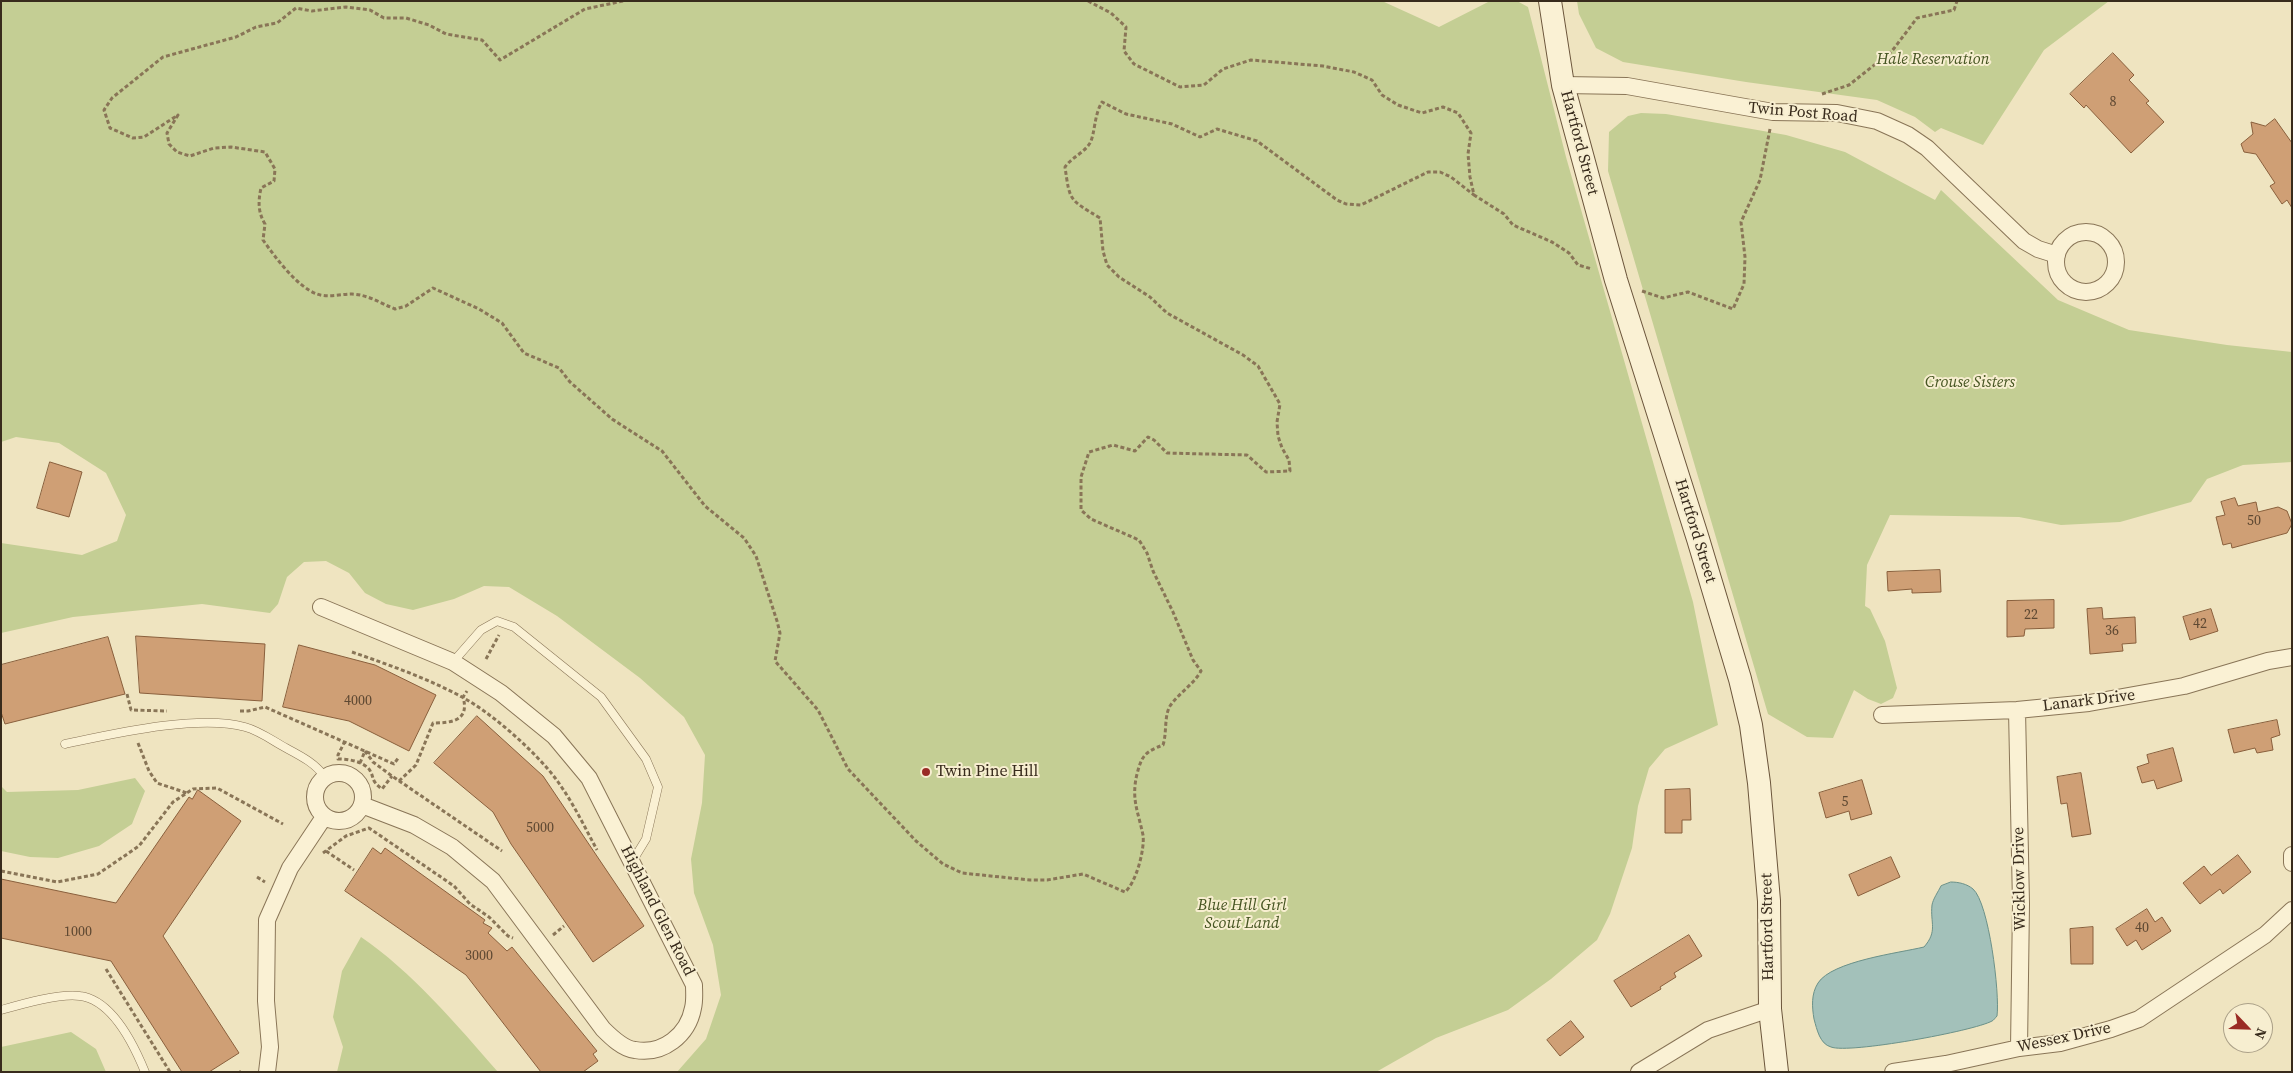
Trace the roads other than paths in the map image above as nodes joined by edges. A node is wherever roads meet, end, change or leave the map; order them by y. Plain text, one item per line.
1 (1550, 1) edge
2 (1563, 85) junction
3 (2057, 255) dead end
4 (322, 607) dead end
5 (2292, 657) edge
6 (453, 662) junction
7 (2017, 710) junction
8 (1882, 715) dead end
9 (65, 744) dead end
10 (326, 777) junction
11 (362, 805) junction
12 (324, 817) junction
13 (2292, 855) edge
14 (2292, 863) edge
15 (631, 864) junction
16 (2292, 910) edge
17 (1770, 1009) junction
18 (1, 1010) edge
19 (2019, 1048) junction
20 (145, 1072) edge
21 (267, 1072) edge
22 (1639, 1072) edge
23 (1778, 1072) edge
24 (1893, 1072) edge

1 - 2 street, Hartford Street
2 - 3 street, Twin Post Road
2 - 17 street, Hartford Street
4 - 6 street, Highland Glen Road
5 - 7 street, Lanark Drive
6 - 15 street, Highland Glen Road
6 - 15 lane
7 - 8 street, Lanark Drive
7 - 19 street, Wicklow Drive
9 - 10 lane
10 - 11 street
10 - 12 street
11 - 12 street
11 - 15 street, Highland Glen Road
12 - 21 street
13 - 14 street
16 - 19 street, Wessex Drive
17 - 22 street
17 - 23 street, Hartford Street
18 - 20 lane
19 - 24 street, Wessex Drive

